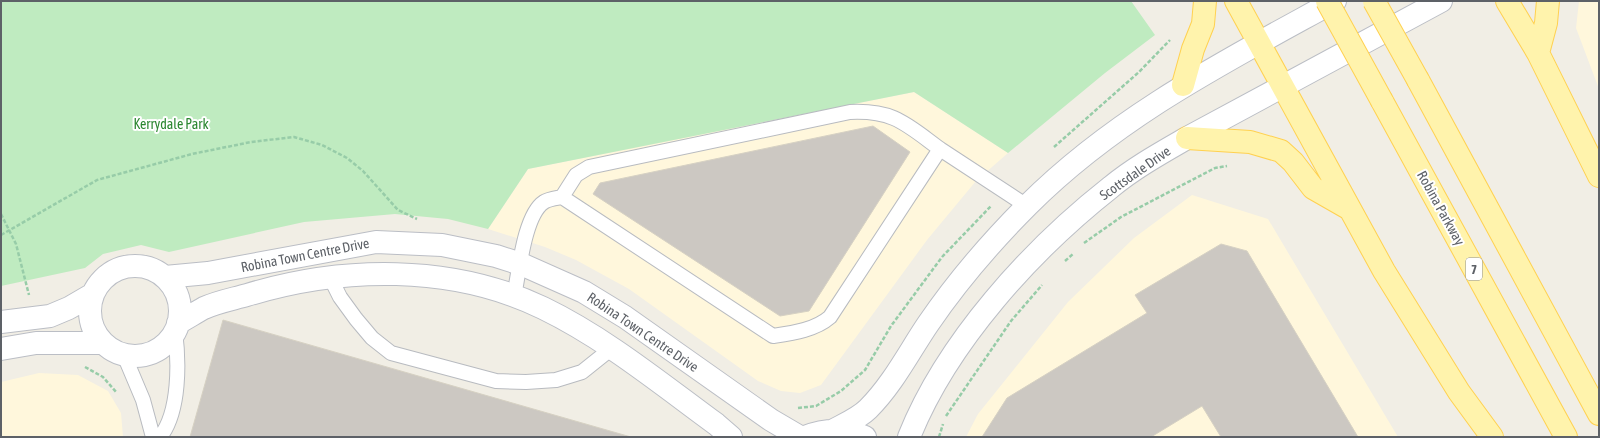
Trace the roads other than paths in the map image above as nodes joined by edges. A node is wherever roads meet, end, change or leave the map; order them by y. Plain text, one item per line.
1 (1205, 1) edge
2 (1236, 1) edge
3 (1327, 1) edge
4 (1335, 1) edge
5 (1374, 1) edge
6 (1441, 1) edge
7 (1507, 1) edge
8 (1548, 1) edge
9 (1260, 44) junction
10 (1538, 53) junction
11 (1183, 85) junction
12 (1282, 87) junction
13 (1187, 138) junction
14 (940, 149) junction
15 (1599, 176) edge
16 (562, 197) junction
17 (1027, 206) junction
18 (1348, 208) junction
19 (521, 264) junction
20 (165, 277) junction
21 (330, 277) junction
22 (93, 294) junction
23 (514, 296) junction
24 (1, 322) edge
25 (176, 327) junction
26 (103, 343) junction
27 (612, 348) junction
28 (1, 349) edge
29 (124, 355) junction
30 (1599, 414) edge
31 (834, 430) junction
32 (153, 437) edge
33 (160, 437) edge
34 (731, 437) edge
35 (800, 437) edge
36 (804, 437) edge
37 (865, 437) edge
38 (909, 437) edge
39 (1492, 437) edge
40 (1566, 437) edge

1 - 11 main road
2 - 9 main road
3 - 40 main road, Robina Parkway / 7, bridge
4 - 9 street
5 - 30 main road, bridge
6 - 12 street, Scottsdale Drive
7 - 10 main road
8 - 10 main road
9 - 11 street
9 - 12 main road
10 - 15 main road
11 - 17 street
12 - 13 street, Scottsdale Drive
12 - 18 main road
13 - 18 main road
13 - 38 street, Scottsdale Drive
14 - 16 lane
14 - 16 lane
14 - 17 lane
16 - 19 lane
17 - 31 street
18 - 39 main road
19 - 20 street, Robina Town Centre Drive
19 - 23 lane
19 - 35 street, Robina Town Centre Drive
20 - 22 street
20 - 25 street
21 - 23 street, Robina Town Centre Drive
21 - 25 street, Robina Town Centre Drive
21 - 27 lane
22 - 24 street
22 - 26 street
23 - 27 street, Robina Town Centre Drive
25 - 29 street
25 - 33 lane
26 - 28 street
26 - 29 street
27 - 34 street, Robina Town Centre Drive
29 - 32 lane
31 - 36 street
31 - 37 street

